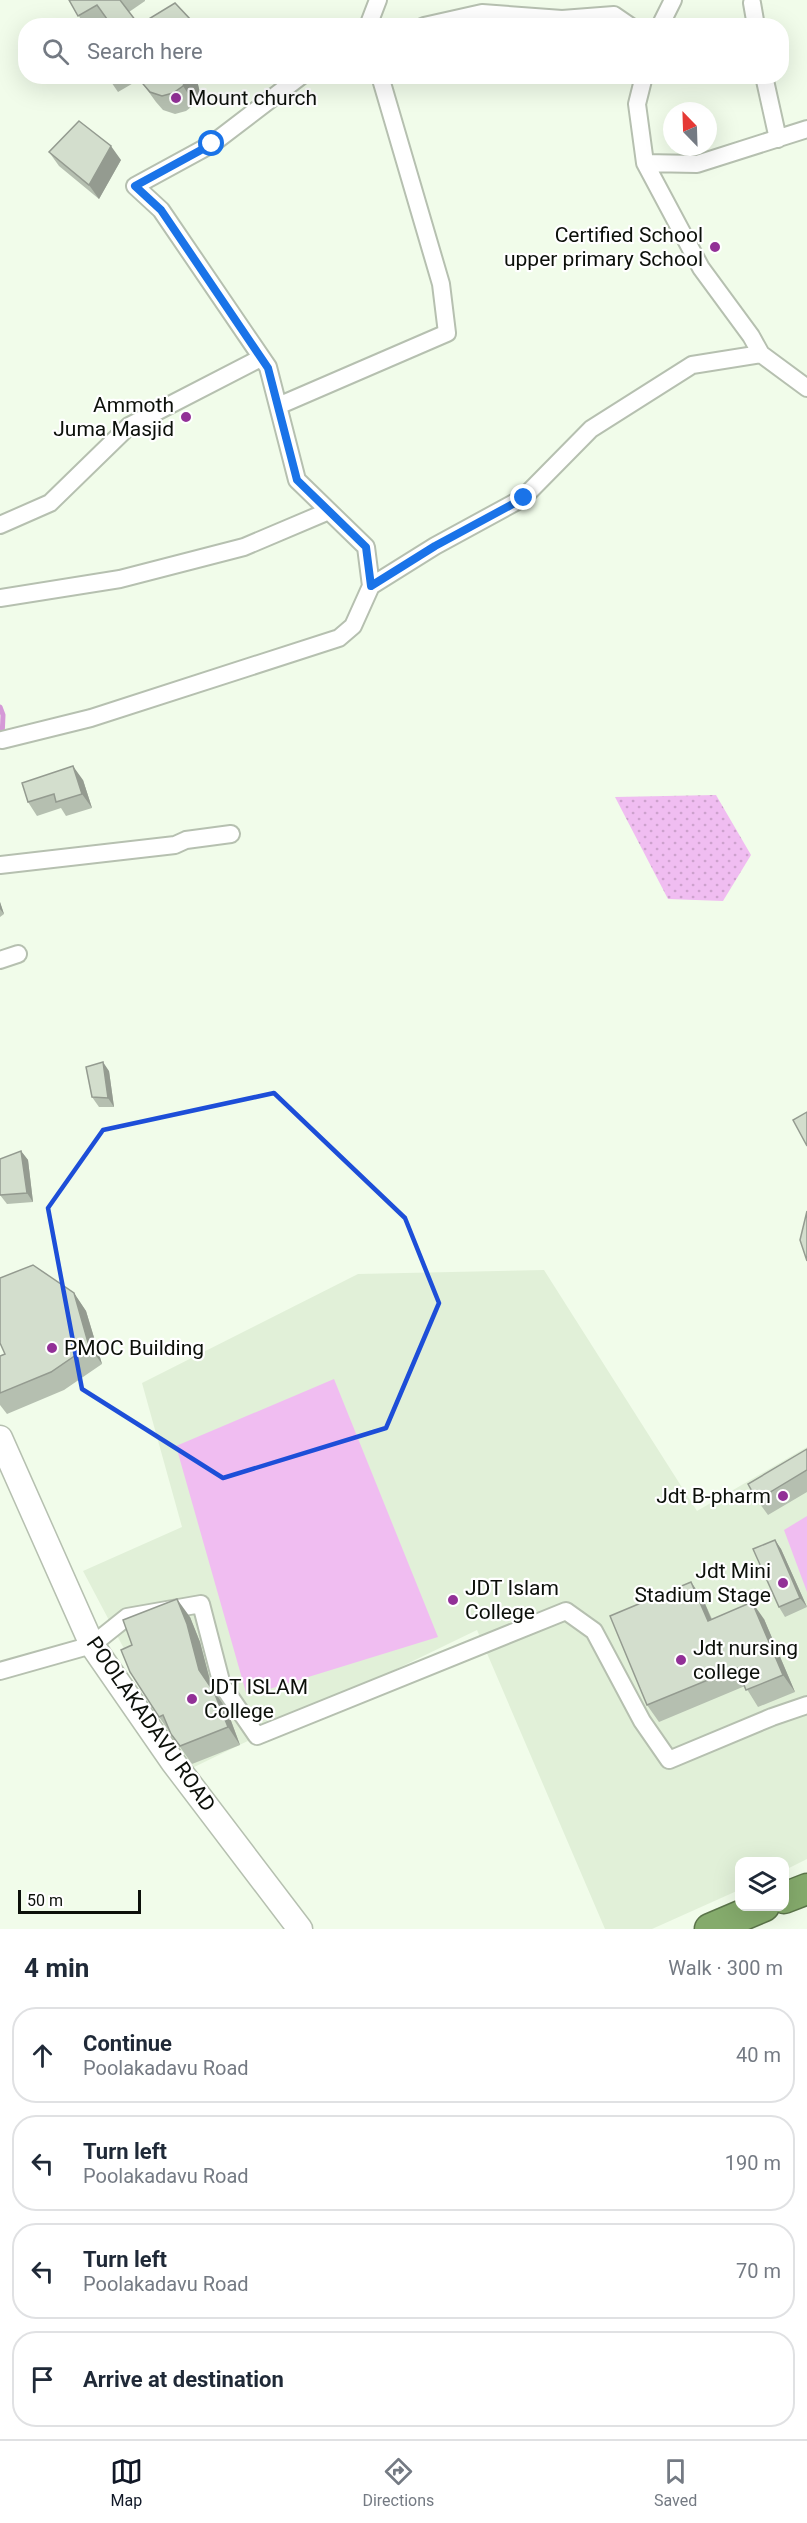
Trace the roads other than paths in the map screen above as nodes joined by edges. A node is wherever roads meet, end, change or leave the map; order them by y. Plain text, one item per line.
1 (378, 0) edge
2 (673, 0) edge
3 (752, 3) dead end
4 (371, 18) edge
5 (460, 18) edge
6 (549, 18) edge
7 (575, 18) edge
8 (618, 18) edge
9 (664, 18) edge
10 (755, 18) edge
11 (291, 84) edge
12 (382, 84) edge
13 (642, 84) edge
14 (766, 84) edge
15 (807, 129) edge
16 (778, 139) junction
17 (645, 163) junction
18 (761, 354) junction
19 (261, 358) junction
20 (807, 388) edge
21 (278, 406) junction
22 (329, 511) junction
23 (0, 525) edge
24 (371, 586) junction
25 (0, 598) edge
26 (2, 740) dead end
27 (231, 834) dead end
28 (0, 865) edge
29 (18, 954) dead end
30 (0, 960) edge
31 (0, 1438) edge
32 (92, 1645) junction
33 (0, 1671) edge
34 (807, 1705) edge
35 (807, 1889) edge
36 (789, 1896) edge
37 (752, 1911) edge
38 (300, 1929) edge
39 (710, 1929) edge

1 - 4 street
2 - 9 street
3 - 10 street
5 - 6 street
7 - 8 street
11 - 19 street
12 - 21 street
13 - 17 street
14 - 16 street
15 - 16 street
16 - 17 street
17 - 18 street
18 - 20 street
18 - 24 street
19 - 21 street
19 - 23 street
21 - 22 street
22 - 24 street
22 - 25 street
24 - 26 street
27 - 28 street
29 - 30 street
31 - 32 street, POOLAKADAVU ROAD
32 - 33 street
32 - 34 street
32 - 38 street, POOLAKADAVU ROAD
35 - 36 highway
37 - 39 highway

